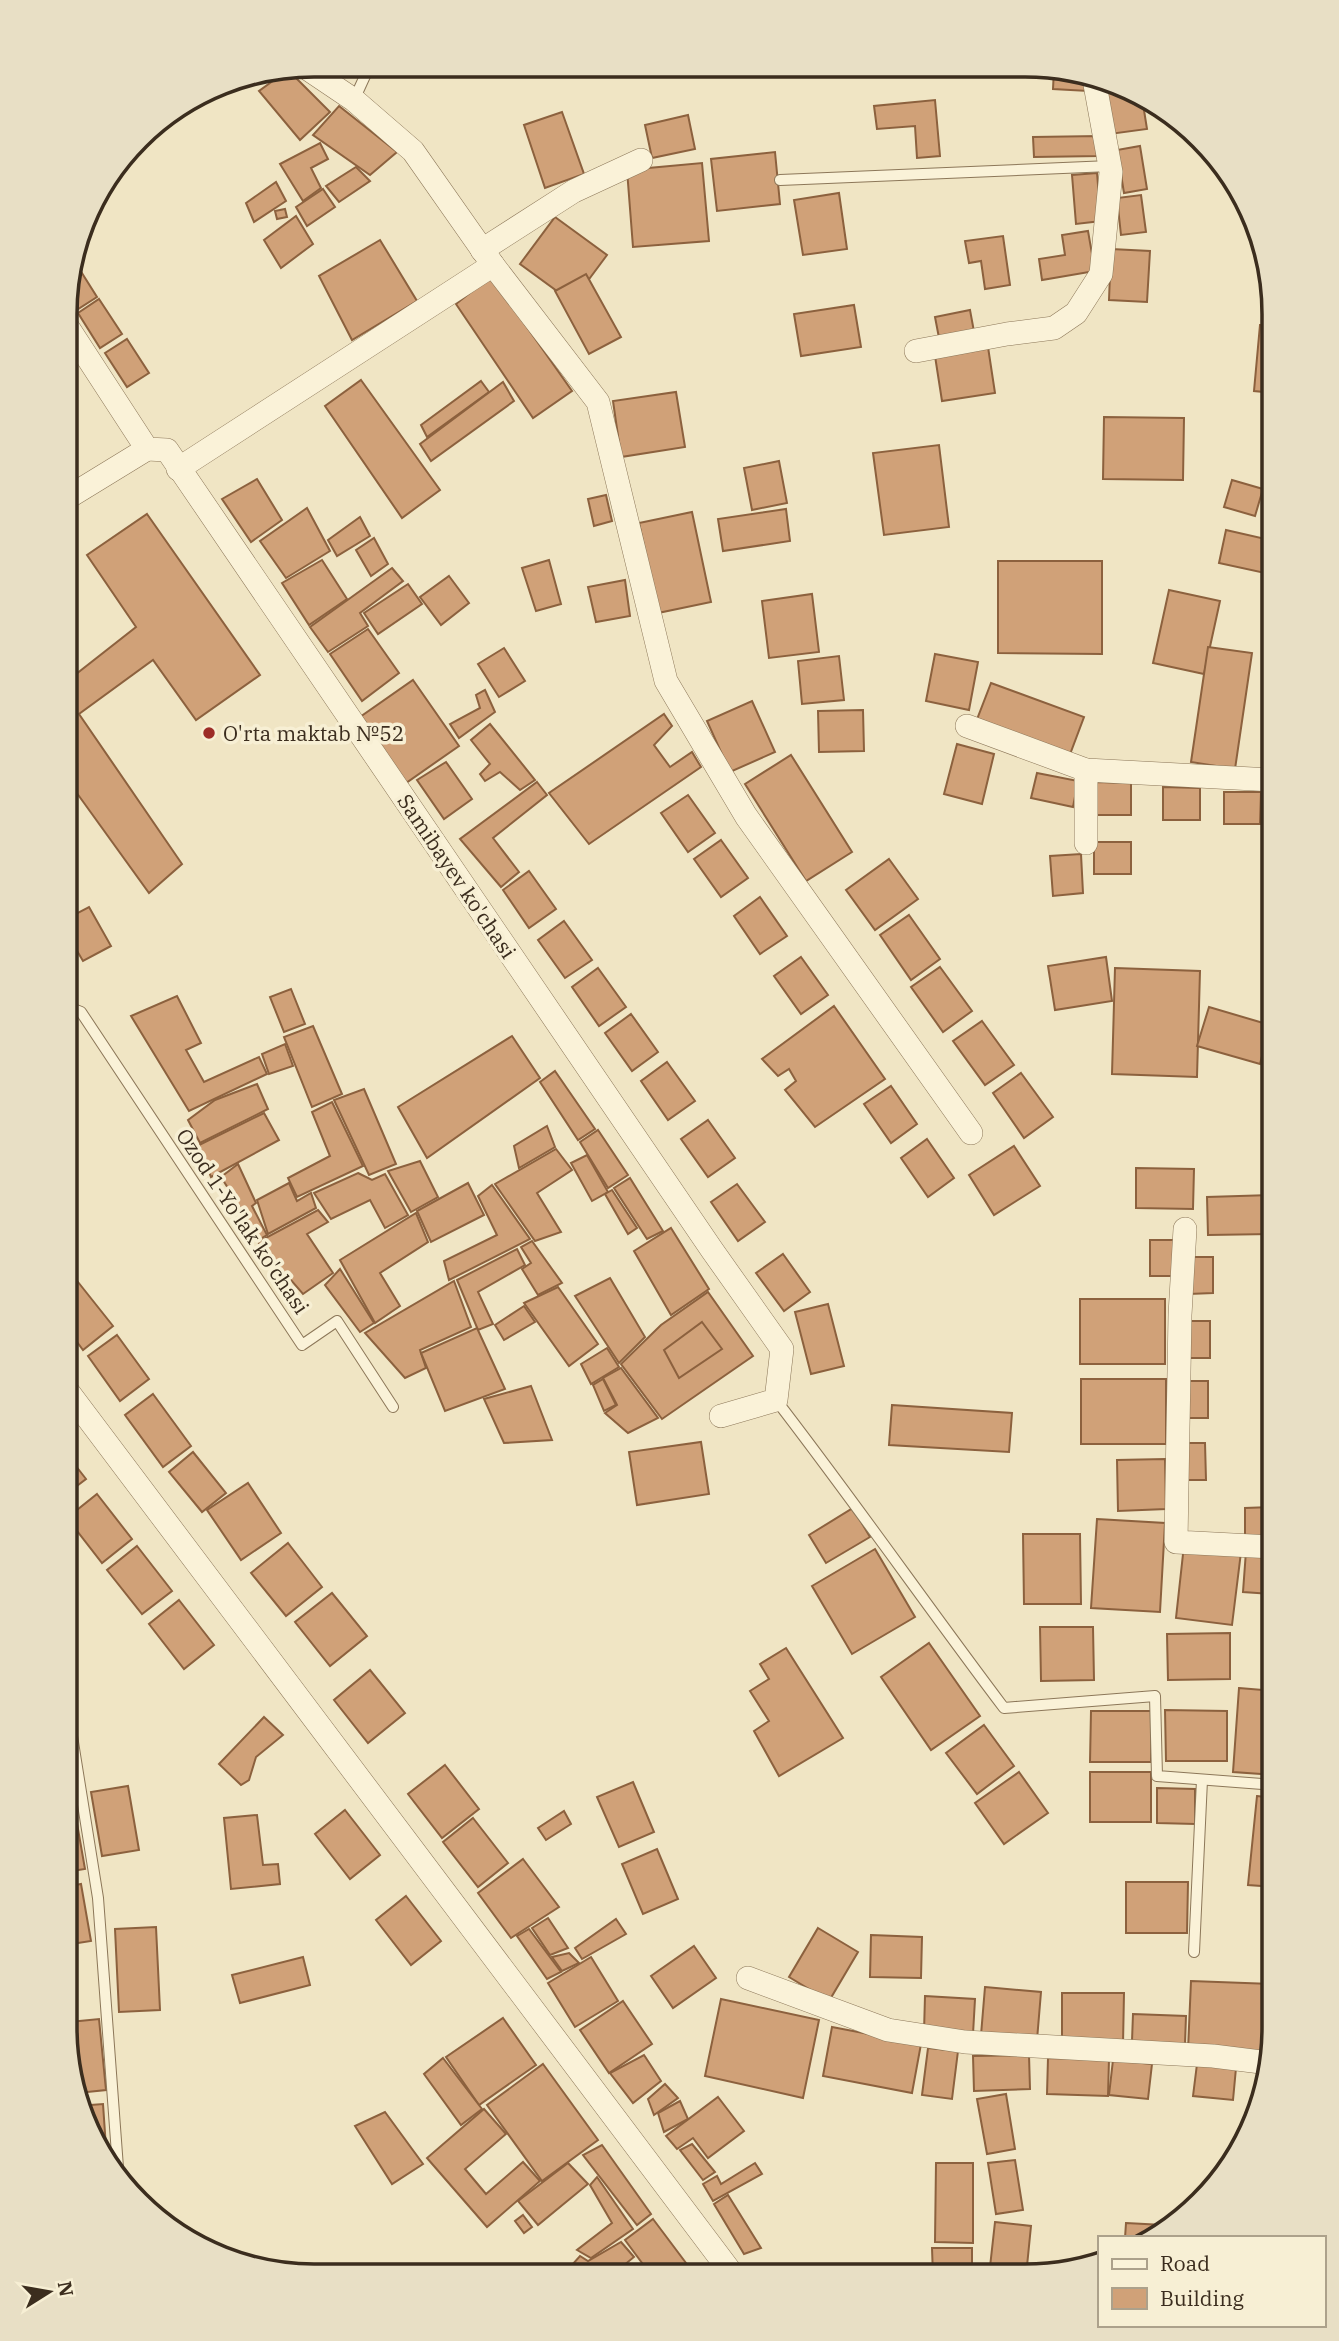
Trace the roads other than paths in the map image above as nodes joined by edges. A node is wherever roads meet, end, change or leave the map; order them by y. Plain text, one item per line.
1 (322, 78) edge
2 (364, 78) edge
3 (1096, 89) edge
4 (354, 100) junction
5 (641, 160) dead end
6 (1110, 166) junction
7 (780, 180) dead end
8 (487, 258) junction
9 (77, 341) edge
10 (916, 351) dead end
11 (147, 449) junction
12 (178, 468) junction
13 (77, 492) edge
14 (967, 726) dead end
15 (1086, 771) junction
16 (1262, 779) edge
17 (1086, 843) dead end
18 (77, 1010) edge
19 (971, 1133) dead end
20 (1185, 1229) dead end
21 (776, 1400) junction
22 (77, 1405) edge
23 (393, 1407) dead end
24 (721, 1416) dead end
25 (1261, 1546) edge
26 (77, 1767) edge
27 (1202, 1780) junction
28 (1261, 1784) edge
29 (1194, 1952) dead end
30 (748, 1978) dead end
31 (1259, 2062) edge
32 (117, 2158) edge
33 (725, 2264) edge

1 - 4 street
2 - 4 lane
3 - 6 street
4 - 8 street
5 - 8 street
6 - 7 lane
6 - 10 street
8 - 12 street
8 - 19 street
9 - 11 street
11 - 12 street, Samibayev ko'chasi
11 - 13 street
12 - 21 street, Samibayev ko'chasi
14 - 15 street
15 - 16 street
15 - 17 street
18 - 23 lane, Ozod 1-Yo'lak ko'chasi
20 - 25 street
21 - 24 street
21 - 27 lane
22 - 33 street
26 - 32 lane
27 - 28 lane
27 - 29 lane
30 - 31 street

